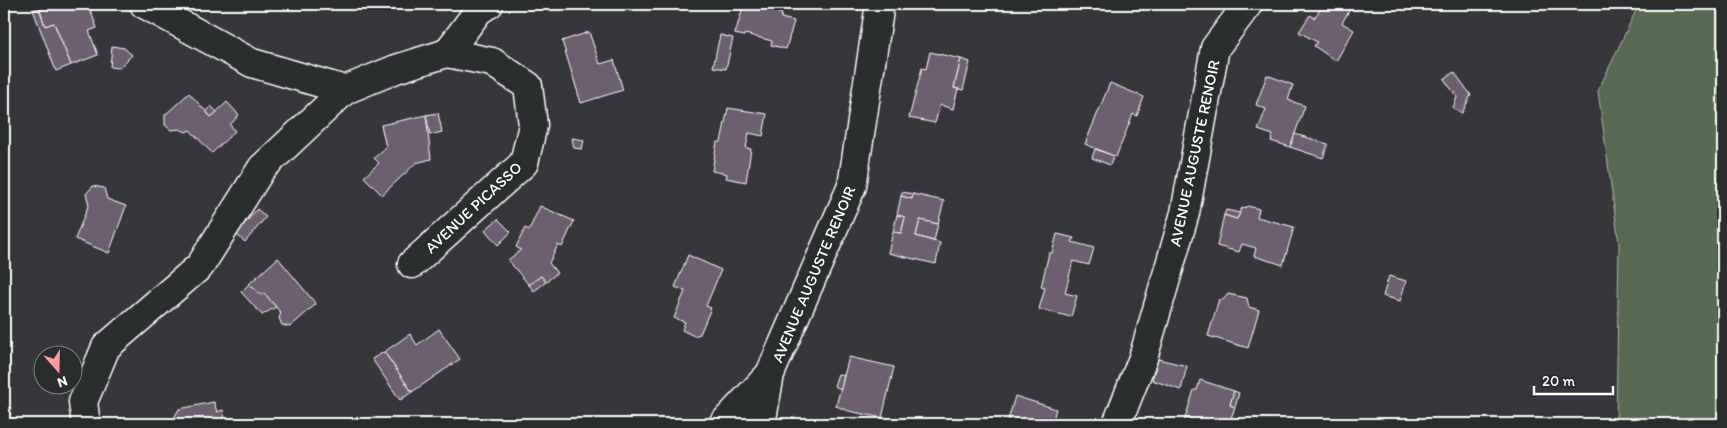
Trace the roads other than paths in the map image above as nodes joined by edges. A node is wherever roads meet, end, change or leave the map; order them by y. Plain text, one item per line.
1 (144, 4) edge
2 (488, 4) edge
3 (880, 4) edge
4 (1248, 4) edge
5 (447, 54) junction
6 (345, 90) junction
7 (412, 264) dead end
8 (770, 374) junction
9 (86, 424) edge
10 (723, 424) edge
11 (761, 424) edge
12 (1117, 424) edge

1 - 6 street
2 - 5 street
3 - 8 street, AVENUE AUGUSTE RENOIR
4 - 12 street, AVENUE AUGUSTE RENOIR
5 - 6 street, AVENUE PICASSO
5 - 7 street, AVENUE PICASSO
6 - 9 street
8 - 10 street
8 - 11 street, AVENUE AUGUSTE RENOIR

